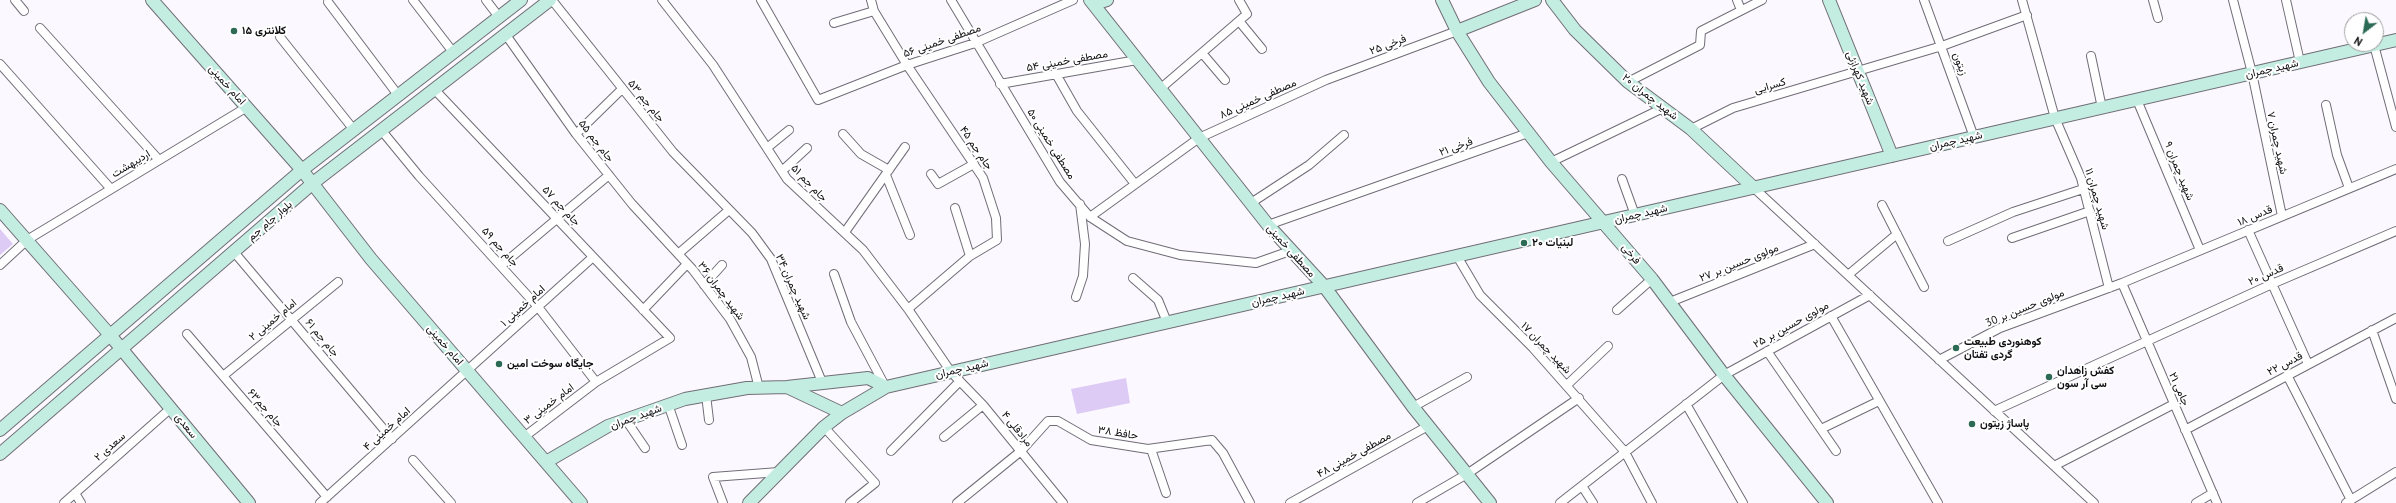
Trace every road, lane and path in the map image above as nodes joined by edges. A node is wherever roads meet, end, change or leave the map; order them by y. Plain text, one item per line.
1 (15, 0) edge
2 (152, 0) edge
3 (413, 0) edge
4 (486, 0) edge
5 (521, 0) edge
6 (551, 0) edge
7 (662, 0) edge
8 (761, 0) edge
9 (871, 0) edge
10 (950, 0) edge
11 (1073, 0) edge
12 (1107, 0) edge
13 (1239, 0) edge
14 (1442, 0) edge
15 (1535, 0) edge
16 (1552, 0) edge
17 (1737, 0) edge
18 (1762, 0) edge
19 (1829, 0) edge
20 (1924, 0) edge
21 (2022, 0) edge
22 (2153, 0) edge
23 (2233, 0) edge
24 (2286, 0) edge
25 (328, 2) dead end
26 (1092, 2) edge
27 (1741, 10) junction
28 (24, 11) dead end
29 (874, 11) junction
30 (2027, 15) junction
31 (499, 17) junction
32 (2158, 18) dead end
33 (1239, 21) junction
34 (834, 23) dead end
35 (40, 28) dead end
36 (1457, 30) junction
37 (506, 35) junction
38 (280, 37) dead end
39 (2396, 40) edge
40 (975, 43) junction
41 (2384, 43) edge
42 (1942, 46) junction
43 (1262, 49) dead end
44 (453, 52) junction
45 (2344, 52) edge
46 (2376, 52) edge
47 (1202, 53) junction
48 (2091, 56) dead end
49 (1138, 60) junction
50 (2300, 62) junction
51 (0, 64) edge
52 (907, 65) junction
53 (1857, 71) junction
54 (2252, 73) junction
55 (1056, 74) junction
56 (1225, 80) dead end
57 (1326, 80) joint
58 (1628, 82) junction
59 (1000, 84) junction
60 (622, 89) junction
61 (1160, 89) junction
62 (435, 90) junction
63 (398, 95) junction
64 (2137, 100) junction
65 (2326, 105) dead end
66 (247, 106) junction
67 (2102, 108) junction
68 (1662, 109) junction
69 (2055, 118) junction
70 (2396, 127) edge
71 (1691, 129) junction
72 (354, 130) junction
73 (789, 130) dead end
74 (382, 131) junction
75 (1528, 132) junction
76 (576, 134) junction
77 (843, 134) dead end
78 (1344, 135) dead end
79 (1974, 137) junction
80 (1199, 138) junction
81 (905, 147) dead end
82 (766, 148) junction
83 (807, 148) dead end
84 (1892, 156) junction
85 (159, 160) junction
86 (1551, 162) junction
87 (974, 164) junction
88 (2396, 169) edge
89 (302, 170) junction
90 (782, 171) junction
91 (887, 172) junction
92 (931, 174) dead end
93 (609, 175) junction
94 (1622, 179) dead end
95 (313, 183) junction
96 (1135, 184) junction
97 (111, 188) junction
98 (1754, 188) junction
99 (2349, 188) junction
100 (2083, 189) junction
101 (1251, 203) junction
102 (1080, 204) junction
103 (1882, 205) dead end
104 (955, 208) dead end
105 (0, 210) edge
106 (730, 210) junction
107 (2090, 211) junction
108 (1635, 215) junction
109 (1090, 216) junction
110 (2282, 216) junction
111 (557, 218) junction
112 (1604, 222) junction
113 (1268, 225) junction
114 (2248, 230) junction
115 (2396, 231) edge
116 (845, 232) junction
117 (1896, 234) junction
118 (910, 235) dead end
119 (2012, 238) dead end
120 (27, 240) junction
121 (1948, 241) dead end
122 (1815, 244) junction
123 (2200, 250) junction
124 (1290, 251) junction
125 (234, 252) junction
126 (678, 254) junction
127 (970, 256) junction
128 (1457, 256) junction
129 (593, 257) junction
130 (687, 264) junction
131 (0, 265) edge
132 (502, 265) junction
133 (722, 266) dead end
134 (834, 274) dead end
135 (1848, 275) junction
136 (1133, 278) dead end
137 (1652, 279) junction
138 (338, 282) dead end
139 (2122, 282) junction
140 (2272, 284) junction
141 (704, 285) junction
142 (1324, 286) junction
143 (1924, 287) dead end
144 (2109, 288) junction
145 (1870, 295) junction
146 (1076, 297) dead end
147 (1670, 302) junction
148 (538, 307) junction
149 (908, 308) junction
150 (643, 310) junction
151 (1617, 310) dead end
152 (1831, 316) junction
153 (2396, 318) edge
154 (292, 319) junction
155 (1167, 322) junction
156 (2372, 330) junction
157 (187, 334) dead end
158 (110, 335) junction
159 (670, 338) joint
160 (2146, 341) junction
161 (1608, 346) dead end
162 (122, 349) junction
163 (1767, 351) junction
164 (1939, 360) junction
165 (2308, 364) junction
166 (467, 371) junction
167 (1724, 375) junction
168 (2287, 375) junction
169 (223, 376) junction
170 (956, 376) junction
171 (1468, 377) dead end
172 (596, 382) junction
173 (822, 382) junction
174 (1567, 385) junction
175 (787, 387) junction
176 (759, 388) junction
177 (886, 388) junction
178 (706, 395) junction
179 (1579, 398) junction
180 (2396, 399) edge
181 (1879, 400) junction
182 (668, 404) junction
183 (983, 404) junction
184 (1686, 404) junction
185 (2174, 404) junction
186 (1413, 407) junction
187 (171, 408) junction
188 (1994, 411) junction
189 (842, 413) junction
190 (626, 420) junction
191 (709, 420) dead end
192 (1428, 426) junction
193 (824, 427) junction
194 (1821, 429) junction
195 (0, 430) edge
196 (2185, 430) junction
197 (524, 437) junction
198 (944, 437) dead end
199 (392, 439) junction
200 (682, 445) dead end
201 (645, 448) dead end
202 (1152, 449) junction
203 (891, 451) dead end
204 (1021, 451) junction
205 (1836, 451) dead end
206 (1625, 452) junction
207 (0, 454) edge
208 (414, 460) dead end
209 (546, 462) junction
210 (2054, 466) junction
211 (779, 472) junction
212 (2396, 472) edge
213 (1467, 474) junction
214 (1582, 486) junction
215 (74, 493) junction
216 (1166, 493) dead end
217 (2213, 493) junction
218 (327, 497) junction
219 (2349, 501) edge
220 (64, 503) edge
221 (81, 503) edge
222 (250, 503) edge
223 (320, 503) edge
224 (451, 503) edge
225 (582, 503) edge
226 (723, 503) edge
227 (749, 503) edge
228 (850, 503) edge
229 (957, 503) edge
230 (1063, 503) edge
231 (1250, 503) edge
232 (1290, 503) edge
233 (1417, 503) edge
234 (1490, 503) edge
235 (1560, 503) edge
236 (1593, 503) edge
237 (1652, 503) edge
238 (1743, 503) edge
239 (1826, 503) edge
240 (1938, 503) edge
241 (2094, 503) edge
242 (2196, 503) edge
243 (2217, 503) edge

1 - 28 street
2 - 66 street, امام خمینی
3 - 44 street
4 - 31 street
5 - 31 street, بلوار جام جم
6 - 37 street, بلوار جام جم
6 - 60 street, جام جم ۵۳
7 - 82 street, جام جم ۵۱
8 - 52 street, مصطفی خمینی ۵۶
9 - 29 street, جام جم ۴۵
10 - 40 street, مصطفی خمینی ۵۰
11 - 40 street, مصطفی خمینی ۵۶
12 - 26 street
13 - 33 street
14 - 36 street, فرخی
15 - 36 street
16 - 58 street, شهید چمران ۲۰
17 - 27 street
18 - 27 street
19 - 53 street, شهید کهرازئی
20 - 42 street, زیتون
21 - 30 street, شهید چمران ۱۱
22 - 32 street
23 - 54 street, شهید چمران ۷
24 - 50 street
25 - 63 street
26 - 49 street, مصطفی خمینی
27 - 58 street
29 - 34 street
29 - 52 street, جام جم ۴۵
30 - 42 street, کسرایی
30 - 69 street, شهید چمران ۱۱
31 - 44 street, بلوار جام جم
33 - 43 street
33 - 47 street
35 - 85 street
36 - 57 street, فرخی ۲۵
36 - 75 street, فرخی
37 - 62 street, بلوار جام جم
37 - 76 street, جام جم ۵۵
38 - 72 street
39 - 41 street, شهید چمران
40 - 52 street, مصطفی خمینی ۵۶
40 - 59 street, مصطفی خمینی ۵۰
42 - 53 street, کسرایی
42 - 79 street, زیتون
44 - 63 street, بلوار جام جم
45 - 50 street, شهید چمران
46 - 70 street
47 - 56 street
47 - 61 street
48 - 67 street
49 - 55 street, مصطفی خمینی ۵۴
49 - 61 street, مصطفی خمینی
50 - 54 street, شهید چمران
51 - 97 street
52 - 87 street, جام جم ۴۵
53 - 71 street, کسرایی
53 - 84 street, شهید کهرازئی
54 - 64 street, شهید چمران
54 - 110 street, شهید چمران ۷
55 - 59 street, مصطفی خمینی ۵۴
55 - 96 street
57 - 80 street, مصطفی خمینی ۸۵
58 - 68 street, شهید چمران ۲۰
59 - 102 street, مصطفی خمینی ۵۰
60 - 76 street
60 - 106 street, جام جم ۵۳
61 - 80 street, مصطفی خمینی
62 - 74 street, بلوار جام جم
62 - 111 street, جام جم ۵۷
63 - 72 street, بلوار جام جم
64 - 67 street, شهید چمران
64 - 123 street, شهید چمران ۹
65 - 99 street
66 - 85 street, اردیبهشت
66 - 89 street, امام خمینی
67 - 69 street, شهید چمران
68 - 71 street, شهید چمران ۲۰
68 - 86 street
69 - 79 street, شهید چمران
69 - 100 street, شهید چمران ۱۱
71 - 98 street, شهید چمران ۲۰
72 - 89 street, بلوار جام جم
73 - 82 street
74 - 95 street, بلوار جام جم
74 - 132 street, جام جم ۵۹
75 - 86 street, فرخی
75 - 113 street, فرخی ۲۱
76 - 93 street, جام جم ۵۵
77 - 91 street
78 - 101 street
79 - 84 street, شهید چمران
80 - 96 street, مصطفی خمینی ۸۵
80 - 101 street, مصطفی خمینی
81 - 91 street
82 - 90 street, جام جم ۵۱
83 - 90 street
84 - 98 street, شهید چمران
85 - 97 street, اردیبهشت
86 - 112 street, فرخی
87 - 92 street
87 - 127 street, جام جم ۴۵
88 - 99 street, قدس ۱۸
89 - 95 street, امام خمینی
89 - 158 street, بلوار جام جم
90 - 116 street, جام جم ۵۱
91 - 116 street
91 - 118 street
93 - 111 street
93 - 126 street, جام جم ۵۵
94 - 108 street
95 - 125 street, بلوار جام جم
95 - 166 street, امام خمینی
96 - 109 street, مصطفی خمینی ۸۵
97 - 120 street, اردیبهشت
98 - 108 street, شهید چمران
98 - 122 street
99 - 110 street, قدس ۱۸
100 - 107 street, شهید چمران ۱۱
100 - 121 street
101 - 113 street, مصطفی خمینی
102 - 109 street, مصطفی خمینی ۵۰
102 - 146 street
103 - 117 street
104 - 127 street
105 - 120 street
106 - 126 street
106 - 173 street, شهید چمران ۳۴
107 - 119 street
107 - 144 street, شهید چمران ۱۱
108 - 112 street, شهید چمران
109 - 124 street, مصطفی خمینی ۵۰
110 - 114 street, قدس ۱۸
111 - 129 street, جام جم ۵۷
111 - 132 street
112 - 128 street, شهید چمران
112 - 137 street, فرخی
113 - 124 street, مصطفی خمینی
114 - 123 street, قدس ۱۸
114 - 140 street
115 - 140 street, قدس ۲۰
116 - 149 street, جام جم ۵۱
117 - 135 street
117 - 143 street
120 - 131 street, اردیبهشت
120 - 158 street
122 - 135 street
122 - 147 street, مولوی حسین بر ۲۷
123 - 139 street, قدس ۱۸
124 - 142 street, مصطفی خمینی
125 - 154 street, جام جم ۶۱
125 - 162 street, بلوار جام جم
126 - 130 street, شهید چمران ۳۶
127 - 149 street, جام جم ۴۵
128 - 142 street, شهید چمران
128 - 174 street, شهید چمران ۱۷
129 - 148 street, امام خمینی ۱
129 - 150 street, جام جم ۵۷
130 - 141 street, شهید چمران ۳۶
130 - 150 street
132 - 148 street, جام جم ۵۹
133 - 141 street
134 - 177 street
135 - 145 street
136 - 155 street
137 - 147 street, فرخی
137 - 151 street
138 - 154 street, امام خمینی ۲
139 - 144 street, مولوی حسین بر 30
139 - 160 street, جامی ۲۱
140 - 160 street, قدس ۲۰
140 - 165 street
141 - 176 street, شهید چمران ۳۶
142 - 155 street, شهید چمران
142 - 186 street, مصطفی خمینی
144 - 164 street, مولوی حسین بر 30
145 - 152 street, مولوی حسین بر ۲۵
145 - 164 street
147 - 167 street, فرخی
148 - 166 street, امام خمینی ۱
148 - 172 street, جام جم ۵۹
149 - 170 street, جام جم ۵۱
150 - 159 street, جام جم ۵۷
152 - 163 street, مولوی حسین بر ۲۵
152 - 181 street
153 - 156 street, قدس ۲۲
154 - 169 street, امام خمینی ۲
154 - 199 street, جام جم ۶۱
155 - 170 street, شهید چمران
156 - 165 street, قدس ۲۲
156 - 180 street
157 - 169 street, جام جم۶۳
158 - 162 street, سعدی
158 - 195 street, بلوار جام جم
159 - 172 street, امام خمینی ۳
160 - 185 street, جامی ۲۱
160 - 188 street, قدس ۲۰
161 - 174 street
162 - 187 street, سعدی
162 - 207 street, بلوار جام جم
163 - 167 street, مولوی حسین بر ۲۵
163 - 194 street
164 - 188 street
165 - 168 street, قدس ۲۲
166 - 197 street, امام خمینی
166 - 199 street, امام خمینی ۴
167 - 184 street, مولوی حسین بر ۲۵
167 - 239 street, فرخی
168 - 196 street, قدس ۲۲
168 - 219 street
169 - 218 street, جام جم۶۳
170 - 177 street, شهید چمران
170 - 183 street, مرادقلی ۴
170 - 203 street
171 - 186 street
172 - 197 street, امام خمینی ۳
173 - 175 street, شهید چمران
173 - 177 street, شهید چمران
174 - 179 street, شهید چمران ۱۷
175 - 176 street, شهید چمران
175 - 189 street
176 - 178 street, شهید چمران
177 - 189 street, شهید چمران
178 - 182 street, شهید چمران
178 - 191 street
179 - 206 street, شهید چمران ۱۷
179 - 213 street
181 - 194 street
181 - 240 street
182 - 190 street, شهید چمران
182 - 200 street
183 - 198 street
183 - 204 street, مرادقلی ۴
184 - 206 street, مولوی حسین بر ۲۵
184 - 238 street
185 - 196 street, جامی ۲۱
185 - 210 street
186 - 192 street, مصطفی خمینی
187 - 215 street, سعدی ۲
187 - 222 street, سعدی
188 - 210 street
189 - 193 street, شهید چمران
190 - 201 street
190 - 209 street, شهید چمران
192 - 213 street, مصطفی خمینی
192 - 232 street, مصطفی خمینی ۴۸
193 - 211 street, شهید چمران
193 - 228 street
194 - 205 street
196 - 217 street, جامی ۲۱
197 - 209 street, امام خمینی
199 - 218 street, امام خمینی ۴
202 - 204 street, حافظ ۳۸
202 - 216 street
202 - 231 street, حافظ ۳۸
204 - 229 street, حافظ ۳۸
204 - 230 street, مرادقلی ۴
206 - 214 street, مولوی حسین بر ۲۵
206 - 237 street, شهید چمران ۱۷
208 - 224 street
209 - 225 street, امام خمینی
210 - 241 street
211 - 226 street
211 - 227 street, شهید چمران
212 - 219 street
213 - 233 street
213 - 234 street, مصطفی خمینی
214 - 235 street, مولوی حسین بر ۲۵
214 - 236 street
215 - 220 street, سعدی ۲
215 - 221 street
217 - 242 street
217 - 243 street, جامی ۲۱
218 - 223 street, امام خمینی ۴

